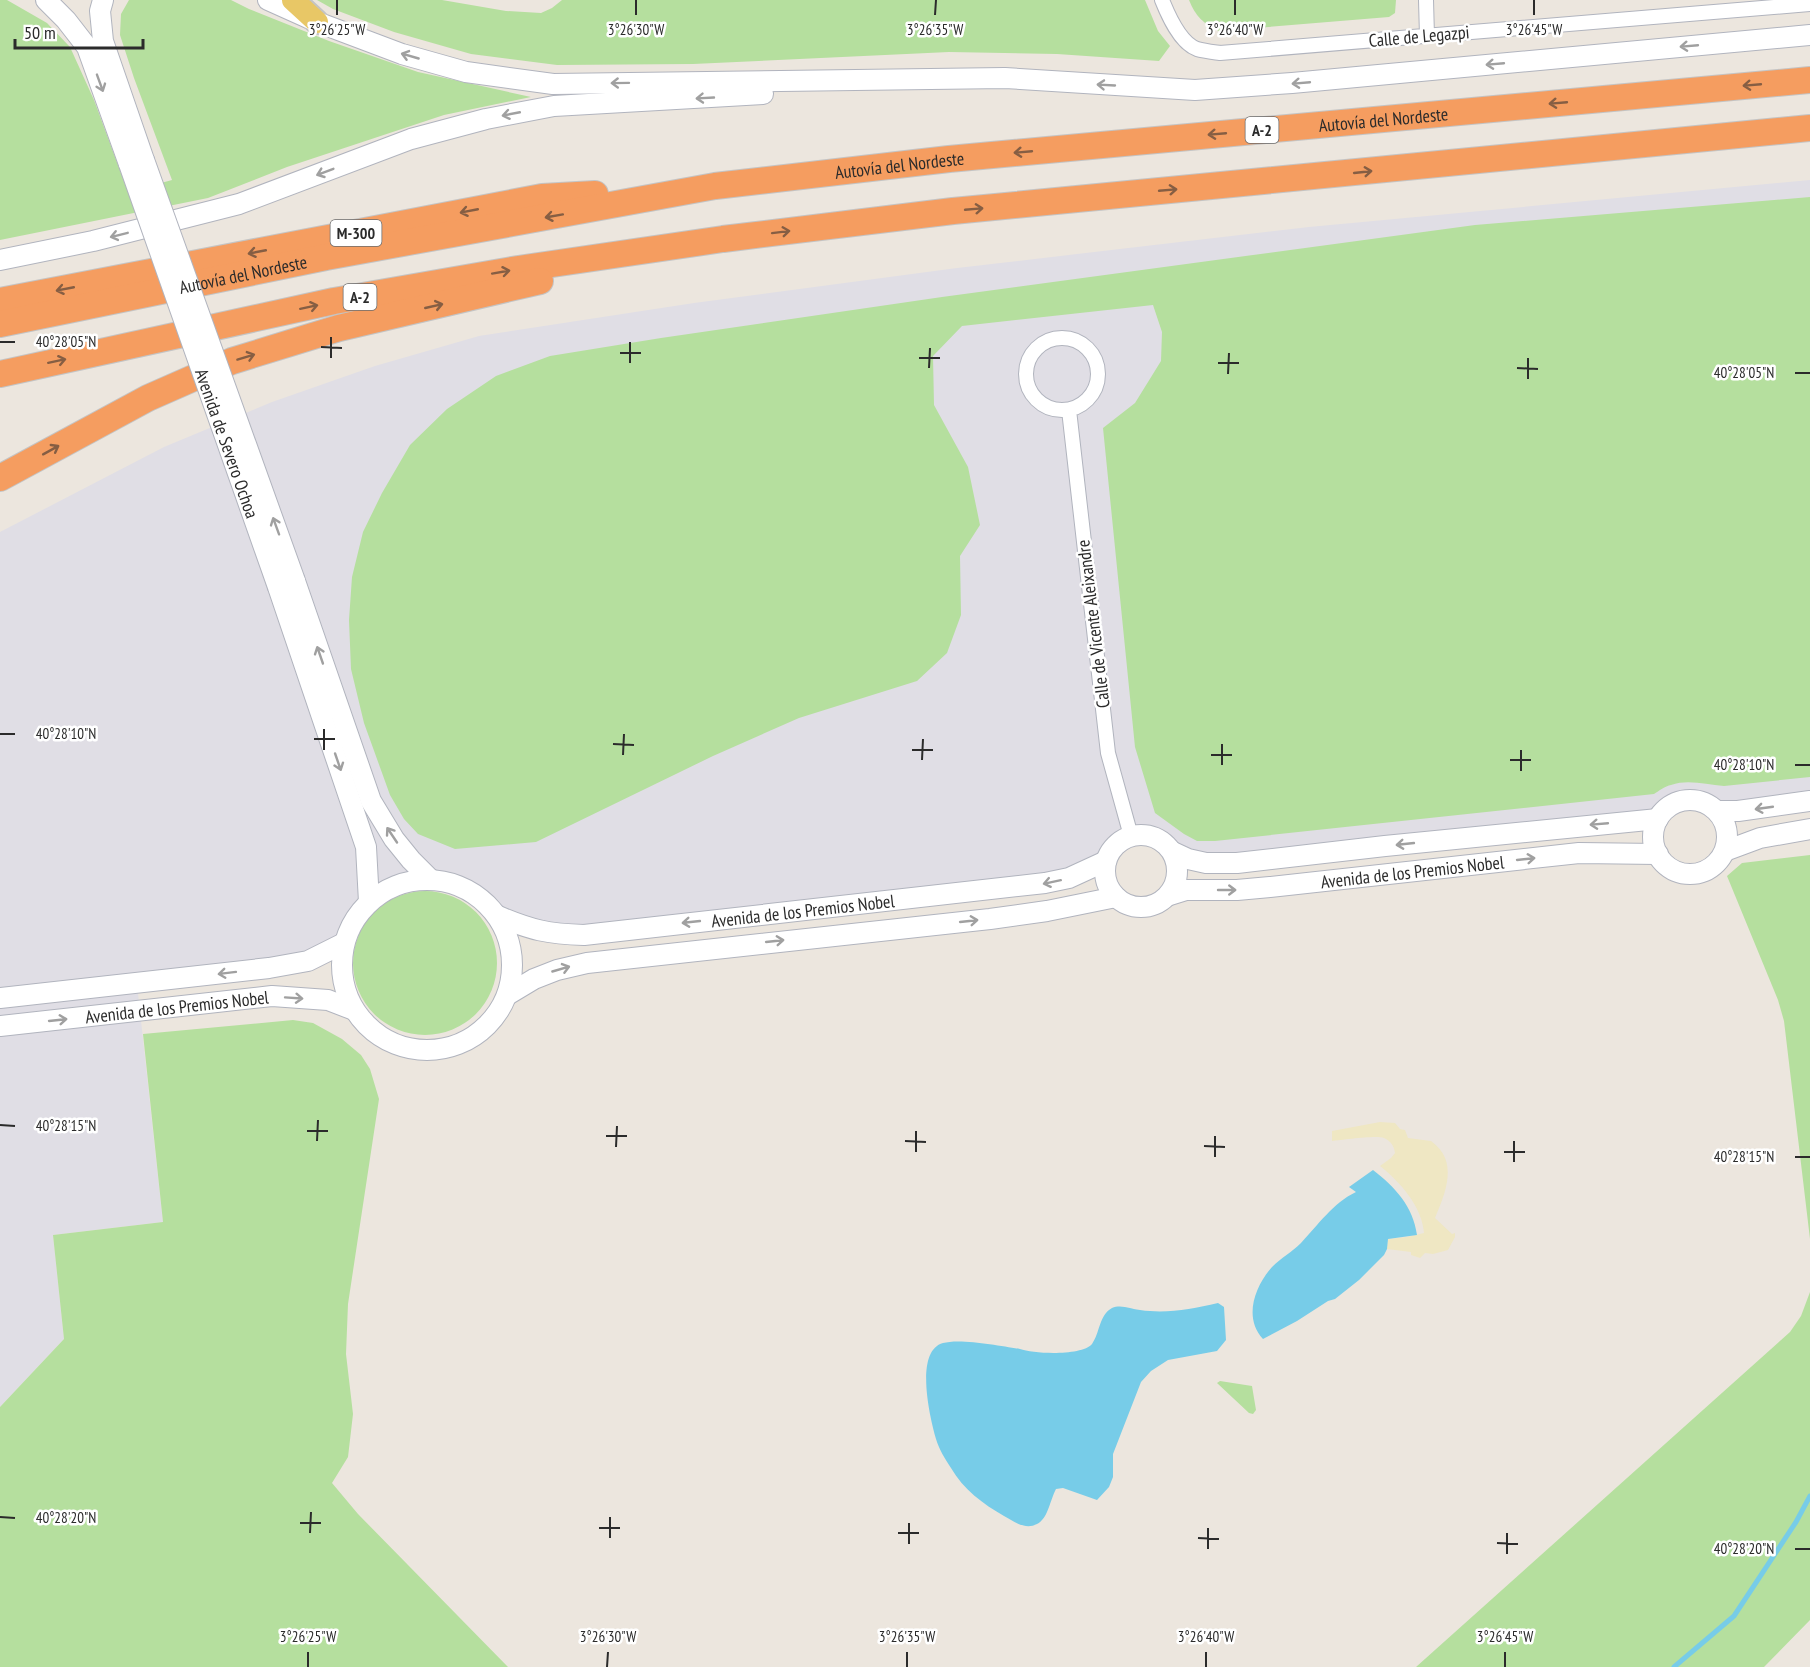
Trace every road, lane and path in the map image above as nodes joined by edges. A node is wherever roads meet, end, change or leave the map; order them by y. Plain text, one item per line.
1 (46, 0) edge
2 (103, 0) edge
3 (268, 0) edge
4 (293, 0) edge
5 (1162, 0) edge
6 (1426, 0) edge
7 (1810, 4) edge
8 (317, 22) junction
9 (1810, 35) edge
10 (1427, 36) junction
11 (951, 79) junction
12 (1810, 80) edge
13 (1810, 128) edge
14 (137, 162) junction
15 (715, 186) junction
16 (723, 239) junction
17 (0, 260) edge
18 (0, 301) edge
19 (0, 324) edge
20 (0, 374) edge
21 (1069, 410) junction
22 (0, 478) edge
23 (286, 584) junction
24 (1810, 801) edge
25 (1717, 811) junction
26 (1658, 819) junction
27 (1810, 829) edge
28 (1131, 836) junction
29 (1725, 851) junction
30 (1173, 852) junction
31 (1658, 854) junction
32 (1106, 861) junction
33 (430, 879) junction
34 (1170, 895) junction
35 (1116, 897) junction
36 (369, 902) junction
37 (498, 916) junction
38 (344, 943) junction
39 (509, 994) junction
40 (0, 998) edge
41 (354, 1011) junction
42 (0, 1026) edge

1 -> 14 street, Avenida de Severo Ochoa
2 - 14 street, Avenida de Severo Ochoa
3 - 8 street
4 - 8 main road
5 - 10 street, Calle de Legazpi
6 - 10 street
7 - 10 street, Calle de Legazpi
11 -> 8 street
9 -> 11 street
11 -> 17 street
12 -> 15 highway, Autovía del Nordeste / A-2
16 -> 13 highway, A-2
14 - 23 street, Avenida de Severo Ochoa, bridge
15 -> 18 highway, M-300
15 -> 19 highway, Autovía del Nordeste / A-2
20 -> 16 highway, A-2
22 -> 16 highway
21 - 21 street
21 - 28 street, Calle de Vicente Aleixandre
33 -> 23 street, Avenida de Severo Ochoa
23 -> 36 street, Avenida de Severo Ochoa
24 -> 25 street
25 - 26 street
25 - 29 street
26 -> 30 street, Avenida de los Premios Nobel
26 - 31 street
27 - 29 street
28 - 30 street
28 - 32 street
29 - 31 street
30 - 34 street
34 -> 31 street, Avenida de los Premios Nobel
32 - 35 street
32 -> 37 street, Avenida de los Premios Nobel
33 - 36 street
33 - 37 street
34 - 35 street
39 -> 35 street, Avenida de los Premios Nobel
36 - 38 street
37 - 39 street
38 -> 40 street, Avenida de los Premios Nobel
38 - 41 street
39 - 41 street
42 -> 41 street, Avenida de los Premios Nobel

